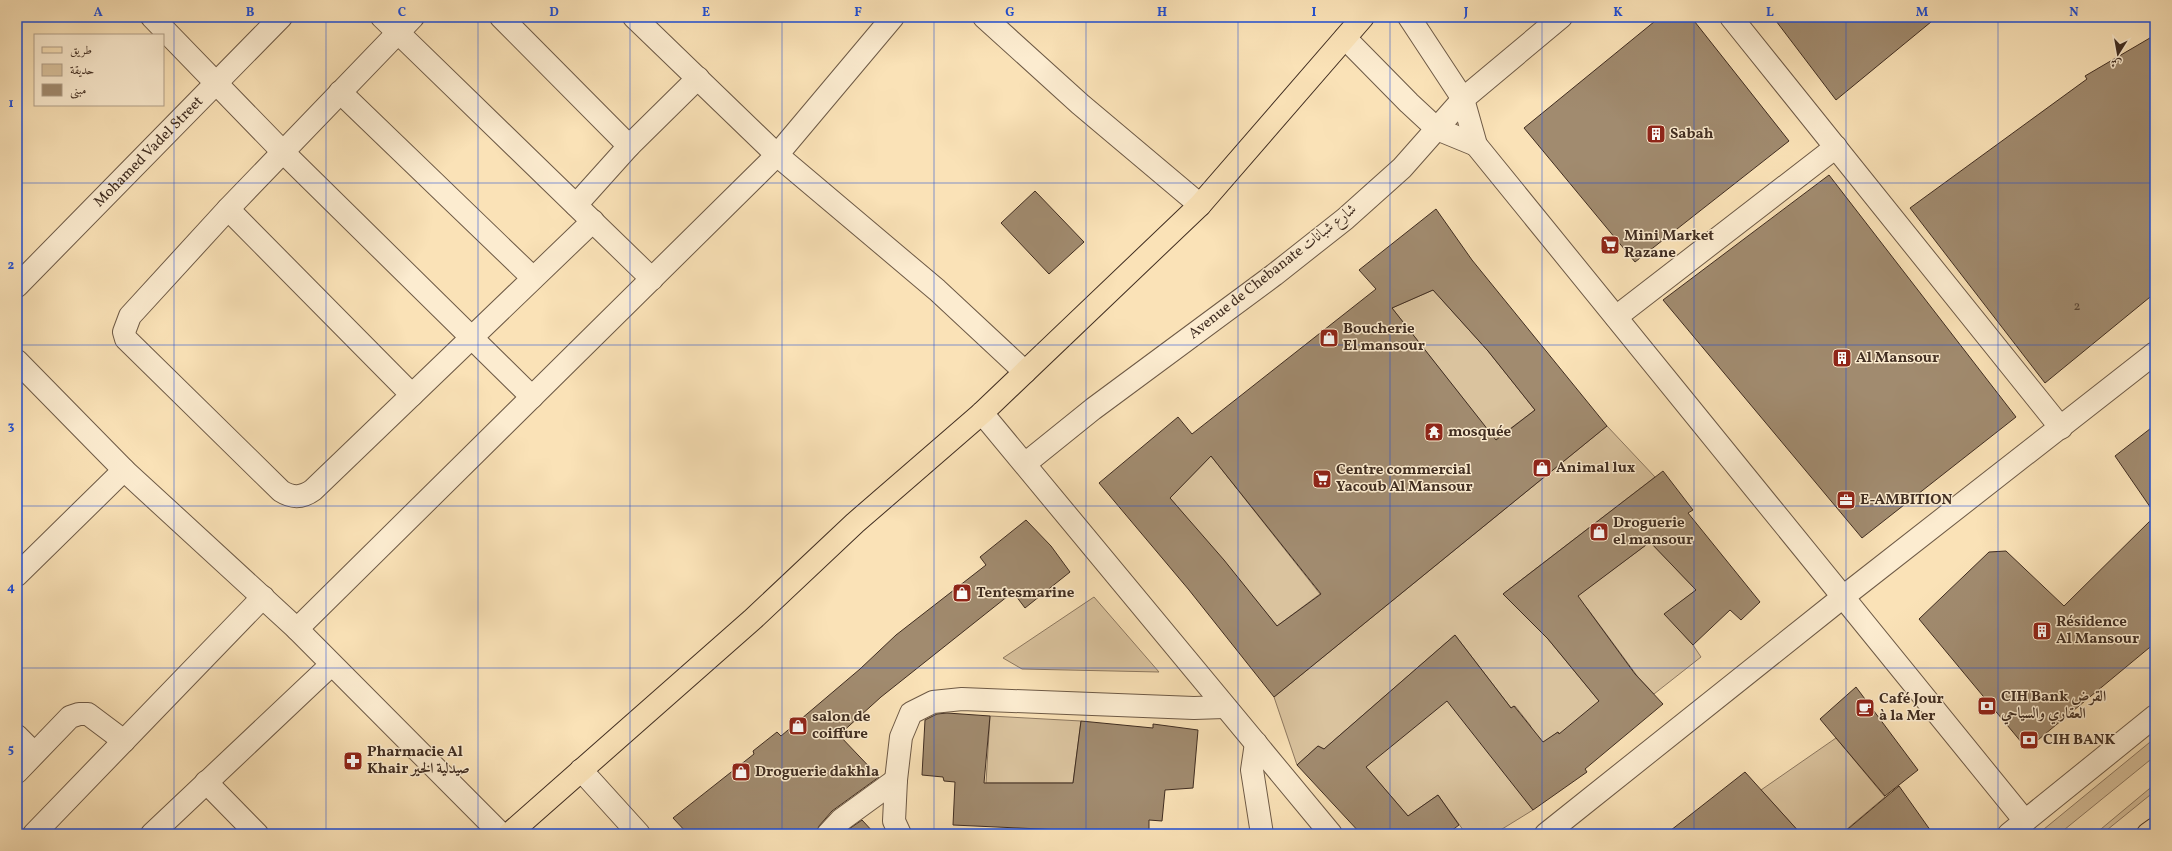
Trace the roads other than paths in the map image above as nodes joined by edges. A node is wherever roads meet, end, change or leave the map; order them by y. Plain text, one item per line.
1 (152, 17) edge
2 (382, 17) edge
3 (413, 17) edge
4 (501, 17) edge
5 (634, 17) edge
6 (893, 17) edge
7 (984, 17) edge
8 (1363, 17) edge
9 (1409, 17) edge
10 (1561, 17) edge
11 (1731, 17) edge
12 (274, 19) edge
13 (398, 32) junction
14 (1345, 38) junction
15 (698, 78) junction
16 (215, 82) junction
17 (340, 92) junction
18 (1463, 98) junction
19 (1437, 129) junction
20 (1476, 145) junction
21 (629, 146) junction
22 (1836, 147) junction
23 (283, 152) junction
24 (777, 155) junction
25 (576, 205) junction
26 (1200, 205) junction
27 (228, 209) junction
28 (593, 221) junction
29 (533, 278) junction
30 (652, 279) junction
31 (17, 286) edge
32 (1616, 317) junction
33 (471, 337) junction
34 (2155, 353) edge
35 (17, 361) edge
36 (1025, 372) junction
37 (412, 395) junction
38 (532, 397) junction
39 (982, 412) junction
40 (2061, 428) junction
41 (1026, 463) junction
42 (124, 470) junction
43 (17, 575) edge
44 (263, 597) junction
45 (1843, 597) junction
46 (297, 629) junction
47 (331, 665) junction
48 (1224, 707) junction
49 (2155, 716) edge
50 (17, 736) edge
51 (124, 741) junction
52 (1256, 743) junction
53 (34, 753) junction
54 (581, 770) junction
55 (17, 772) edge
56 (896, 780) junction
57 (206, 782) junction
58 (2017, 828) edge
59 (2155, 829) edge
60 (34, 834) edge
61 (152, 834) edge
62 (257, 834) edge
63 (501, 834) edge
64 (509, 834) edge
65 (639, 834) edge
66 (828, 834) edge
67 (900, 834) edge
68 (1262, 834) edge
69 (1331, 834) edge
70 (1546, 834) edge
71 (2148, 834) edge

1 - 16 street
2 - 13 street
3 - 13 street
4 - 21 street
5 - 15 street
6 - 24 street
7 - 26 street
8 - 14 main road
9 - 18 street
10 - 18 street, Avenue de Chebanate شارع شبانات
11 - 22 street
12 - 16 street, Mohamed Vadel Street
13 - 17 street
13 - 25 street
14 - 19 street
14 - 26 main road
15 - 21 street
15 - 24 street
16 - 23 street
16 - 31 street, Mohamed Vadel Street
17 - 23 street
17 - 29 street
18 - 19 street, Avenue de Chebanate شارع شبانات
18 - 20 street
19 - 20 street
19 - 41 street, Avenue de Chebanate شارع شبانات
20 - 32 street
21 - 25 street
22 - 32 street
22 - 40 street
23 - 27 street
23 - 33 street
24 - 30 street
24 - 36 street
25 - 28 street
26 - 36 main road
27 - 37 street
27 - 37 street
28 - 29 street
28 - 30 street
29 - 33 street
30 - 38 street
32 - 45 street
33 - 37 street
33 - 38 street
34 - 40 street
35 - 42 street
36 - 39 main road
38 - 46 street
39 - 41 street
39 - 54 main road
40 - 45 street
41 - 48 street
42 - 43 street
42 - 44 street
44 - 46 street
44 - 51 street
45 - 58 street
45 - 70 street
46 - 47 street
47 - 57 street
47 - 63 street
48 - 52 street
48 - 56 street
49 - 58 street
50 - 53 street
51 - 53 street
51 - 60 street
52 - 68 street
52 - 69 street
53 - 55 street
54 - 64 main road
54 - 65 street
56 - 66 street
56 - 67 street
57 - 61 street
57 - 62 street
59 - 71 main road

